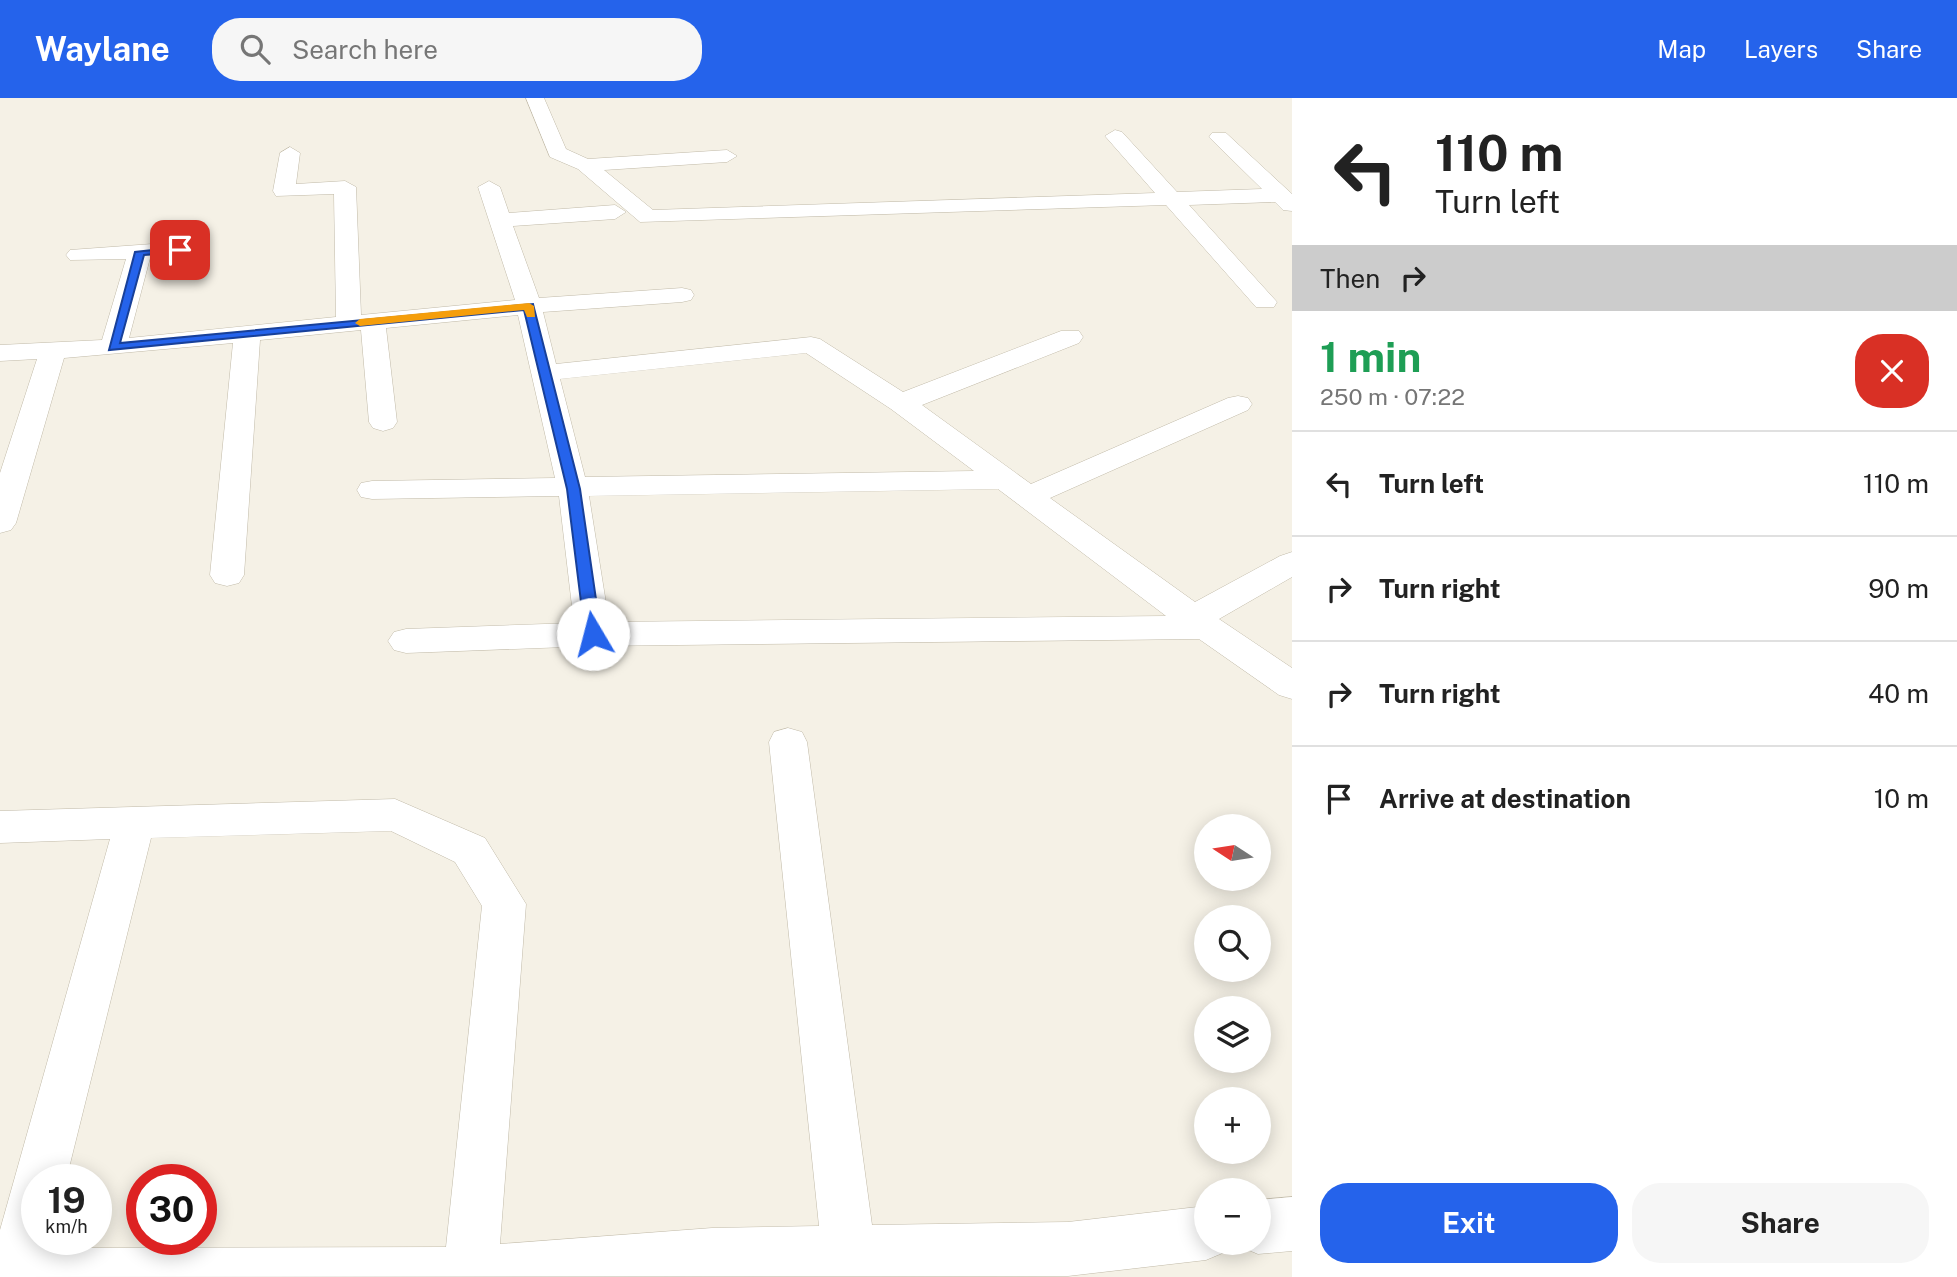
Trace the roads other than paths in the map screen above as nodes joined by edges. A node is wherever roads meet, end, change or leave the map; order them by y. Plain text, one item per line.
1 (535, 98) edge
2 (1115, 136) dead end
3 (1219, 137) dead end
4 (290, 153) dead end
5 (727, 156) dead end
6 (585, 165) junction
7 (489, 187) dead end
8 (1171, 200) junction
9 (1286, 201) edge
10 (615, 212) dead end
11 (500, 220) junction
12 (180, 250) dead end
13 (140, 252) junction
14 (78, 256) dead end
15 (682, 295) dead end
16 (1265, 302) dead end
17 (529, 306) junction
18 (361, 323) junction
19 (247, 334) junction
20 (1070, 337) dead end
21 (113, 347) junction
22 (52, 352) junction
23 (0, 353) edge
24 (545, 373) junction
25 (901, 403) junction
26 (1238, 404) dead end
27 (383, 422) dead end
28 (1017, 488) junction
29 (573, 489) junction
30 (372, 490) dead end
31 (0, 523) edge
32 (1292, 563) edge
33 (227, 575) dead end
34 (1199, 622) junction
35 (593, 634) junction
36 (406, 641) dead end
37 (1292, 687) edge
38 (788, 742) dead end
39 (135, 822) junction
40 (0, 827) edge
41 (44, 1164) edge
42 (1292, 1224) edge
43 (1271, 1226) edge
44 (1194, 1236) edge
45 (21, 1254) edge
46 (849, 1255) junction
47 (1071, 1263) edge
48 (713, 1266) edge
49 (470, 1275) edge
50 (15, 1277) edge

1 - 6 street
2 - 8 street
3 - 9 street
4 - 18 street
5 - 6 street
6 - 8 street
7 - 11 street
8 - 9 street
8 - 16 street
10 - 11 street
11 - 17 street
12 - 13 street
13 - 14 street
13 - 21 street
15 - 17 street
17 - 18 street
17 - 24 street
18 - 19 street
18 - 27 street
19 - 21 street
19 - 33 street
20 - 25 street
21 - 22 street
22 - 23 street
22 - 31 street
24 - 25 street
24 - 29 street
25 - 28 street
26 - 28 street
28 - 29 street
28 - 34 street
29 - 30 street
29 - 35 street
32 - 34 street
34 - 35 street
34 - 37 street
35 - 36 street
38 - 46 street
39 - 40 street
39 - 41 street
39 - 49 street
42 - 43 street
44 - 47 street
45 - 50 street
46 - 47 street
46 - 48 street
48 - 49 street
49 - 50 street

